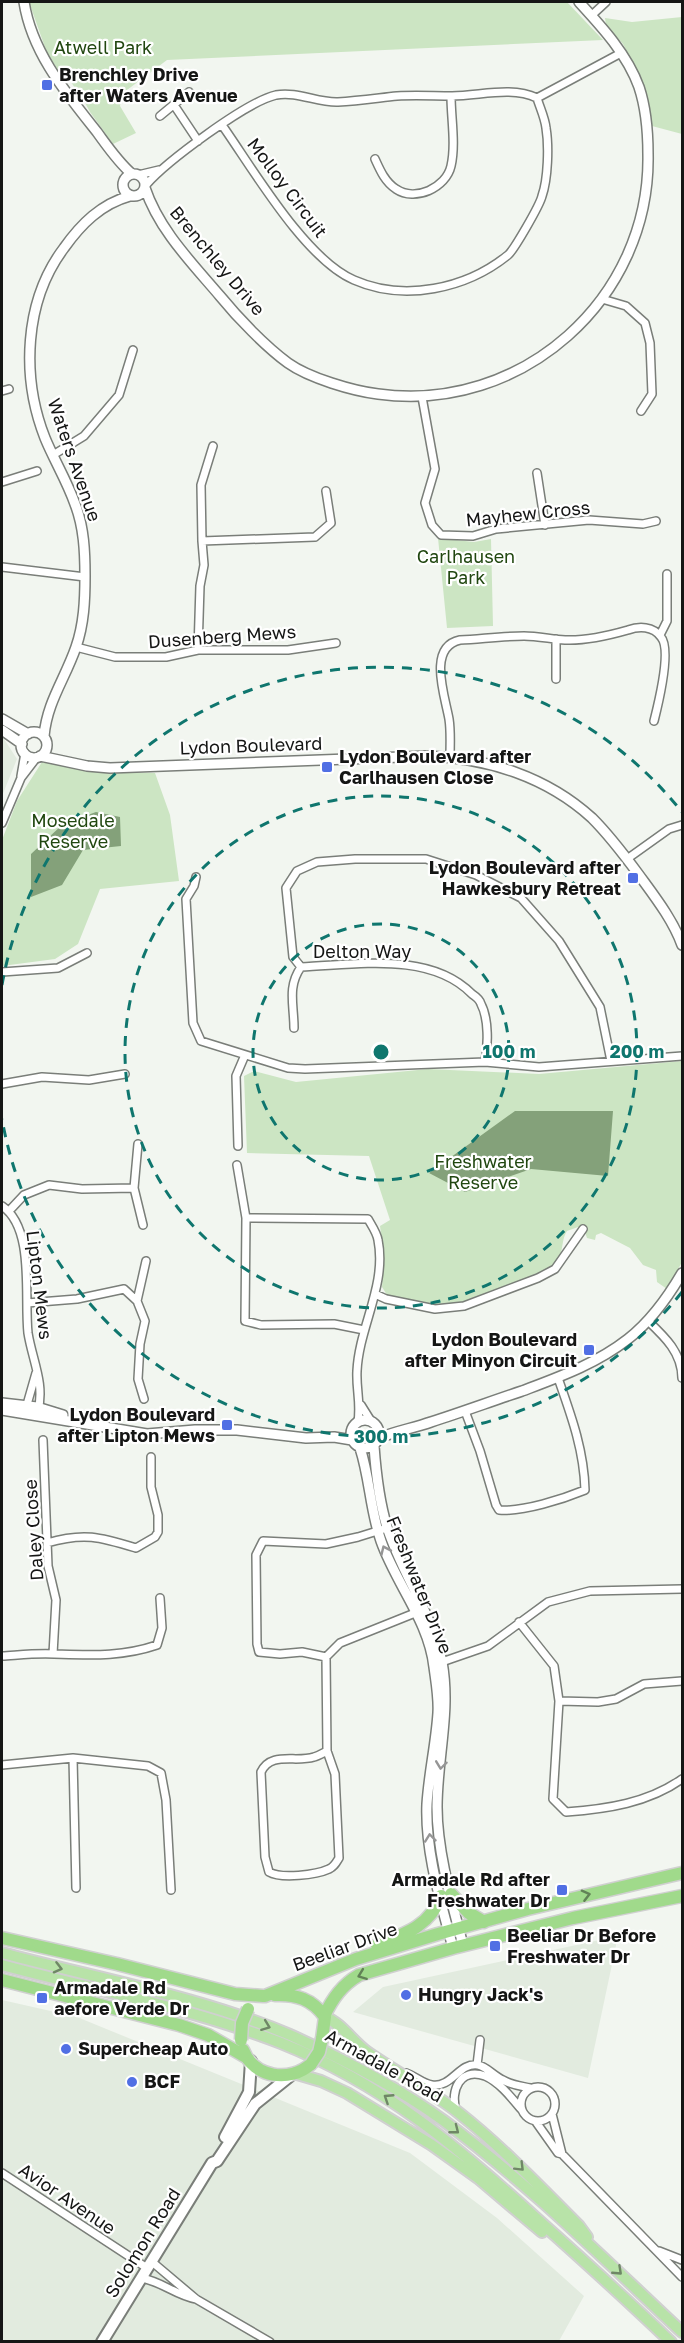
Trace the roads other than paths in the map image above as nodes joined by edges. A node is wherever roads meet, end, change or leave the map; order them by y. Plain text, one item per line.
1 (24, 2) edge
2 (579, 2) edge
3 (606, 2) edge
4 (592, 15) junction
5 (621, 53) junction
6 (189, 92) dead end
7 (451, 96) junction
8 (537, 98) junction
9 (174, 105) junction
10 (160, 116) dead end
11 (222, 125) junction
12 (198, 141) junction
13 (375, 159) dead end
14 (120, 164) junction
15 (159, 170) junction
16 (135, 174) junction
17 (123, 184) junction
18 (146, 187) junction
19 (133, 196) junction
20 (113, 201) junction
21 (151, 207) junction
22 (602, 299) junction
23 (133, 350) dead end
24 (422, 397) junction
25 (641, 411) dead end
26 (213, 446) dead end
27 (53, 454) junction
28 (37, 471) dead end
29 (537, 473) dead end
30 (2, 482) edge
31 (326, 490) dead end
32 (656, 521) dead end
33 (545, 525) junction
34 (201, 541) junction
35 (2, 567) edge
36 (667, 574) dead end
37 (85, 577) junction
38 (660, 635) junction
39 (556, 639) junction
40 (336, 643) dead end
41 (76, 647) junction
42 (198, 650) junction
43 (556, 679) dead end
44 (45, 717) junction
45 (2, 718) edge
46 (654, 721) dead end
47 (2, 730) edge
48 (30, 733) junction
49 (45, 739) junction
50 (23, 749) junction
51 (39, 757) junction
52 (450, 757) junction
53 (64, 760) junction
54 (21, 778) junction
55 (2, 823) edge
56 (682, 825) edge
57 (627, 859) junction
58 (196, 877) dead end
59 (682, 945) edge
60 (87, 953) dead end
61 (301, 967) junction
62 (2, 972) edge
63 (294, 1028) dead end
64 (245, 1055) junction
65 (682, 1056) edge
66 (611, 1061) junction
67 (485, 1062) junction
68 (125, 1074) dead end
69 (2, 1084) edge
70 (138, 1144) dead end
71 (238, 1146) dead end
72 (237, 1165) dead end
73 (134, 1188) junction
74 (2, 1206) edge
75 (9, 1211) junction
76 (246, 1218) junction
77 (143, 1225) dead end
78 (583, 1229) dead end
79 (146, 1261) dead end
80 (682, 1273) edge
81 (375, 1294) junction
82 (137, 1301) junction
83 (27, 1303) junction
84 (648, 1321) junction
85 (364, 1330) junction
86 (36, 1373) junction
87 (558, 1378) junction
88 (682, 1378) edge
89 (144, 1398) dead end
90 (2, 1403) edge
91 (361, 1405) junction
92 (26, 1409) junction
93 (2, 1410) edge
94 (37, 1411) junction
95 (465, 1411) junction
96 (374, 1423) junction
97 (355, 1426) junction
98 (395, 1432) junction
99 (334, 1437) junction
100 (43, 1440) dead end
101 (352, 1440) junction
102 (376, 1442) junction
103 (360, 1448) junction
104 (151, 1457) dead end
105 (387, 1528) junction
106 (377, 1531) junction
107 (47, 1543) junction
108 (682, 1589) edge
109 (160, 1598) dead end
110 (421, 1611) junction
111 (519, 1622) junction
112 (53, 1654) junction
113 (2, 1656) edge
114 (326, 1657) junction
115 (438, 1663) junction
116 (682, 1681) edge
117 (559, 1701) junction
118 (327, 1751) junction
119 (73, 1758) junction
120 (2, 1765) edge
121 (682, 1779) edge
122 (682, 1873) edge
123 (76, 1888) dead end
124 (171, 1890) dead end
125 (446, 1895) junction
126 (682, 1896) edge
127 (484, 1922) junction
128 (454, 1930) junction
129 (2, 1938) edge
130 (458, 1947) junction
131 (2, 1953) edge
132 (356, 1959) junction
133 (2, 1965) edge
134 (2, 1980) edge
135 (264, 1996) junction
136 (324, 2016) junction
137 (480, 2040) dead end
138 (248, 2059) junction
139 (477, 2065) junction
140 (393, 2067) junction
141 (294, 2075) junction
142 (530, 2088) junction
143 (521, 2109) junction
144 (456, 2110) junction
145 (552, 2114) junction
146 (536, 2122) junction
147 (562, 2154) junction
148 (212, 2163) junction
149 (2, 2173) edge
150 (656, 2250) junction
151 (601, 2255) junction
152 (682, 2260) edge
153 (146, 2269) junction
154 (682, 2277) edge
155 (622, 2295) junction
156 (196, 2299) junction
157 (682, 2332) edge
158 (102, 2342) edge
159 (270, 2342) edge
160 (671, 2342) edge

1 - 14 street
2 - 4 street, Brenchley Drive
3 - 4 street
4 - 5 street, Brenchley Drive
5 - 8 street
5 - 22 street, Brenchley Drive
6 - 9 street
7 - 8 street
7 - 11 street
7 - 13 street
8 - 11 street, Molloy Circuit
9 - 10 street
9 - 12 street
11 - 12 street
12 - 15 street
14 - 16 street
14 - 17 street
15 - 16 street
15 - 18 street
16 - 17 street
16 - 18 street
17 - 19 street
17 - 20 street, Waters Avenue
18 - 19 street
18 - 21 street, Brenchley Drive
19 - 20 street, Waters Avenue
19 - 21 street, Brenchley Drive
20 - 27 street, Waters Avenue
21 - 24 street, Brenchley Drive
22 - 24 street, Brenchley Drive
22 - 25 street
23 - 27 street
24 - 33 street, Mayhew Cross
26 - 34 street
27 - 37 street, Waters Avenue
28 - 30 street
29 - 33 street
31 - 34 street
32 - 33 street, Mayhew Cross
34 - 42 street
35 - 37 street
36 - 38 street
37 - 41 street, Waters Avenue
38 - 39 street
38 - 46 street
39 - 43 street
39 - 52 street
40 - 42 street, Dusenberg Mews
41 - 42 street, Dusenberg Mews
41 - 44 street, Waters Avenue
44 - 48 street, Waters Avenue
44 - 49 street, Waters Avenue
45 - 48 street
47 - 50 street, Lydon Boulevard
48 - 49 street
48 - 50 street
49 - 51 street
49 - 53 street
50 - 51 street, Lydon Boulevard
50 - 54 street
51 - 53 street, Lydon Boulevard
51 - 54 street
52 - 53 street, Lydon Boulevard
52 - 57 street, Lydon Boulevard
54 - 55 street
56 - 57 street
57 - 59 street, Lydon Boulevard
58 - 64 street
60 - 62 street
61 - 63 street
61 - 66 street, Delton Way
61 - 67 street, Delton Way
64 - 67 street
64 - 71 street
65 - 66 street
66 - 67 street
68 - 69 street
70 - 73 street
72 - 76 street
73 - 75 street
73 - 77 street
74 - 75 street, Lipton Mews
75 - 83 street, Lipton Mews
76 - 81 street
76 - 85 street
78 - 81 street
79 - 82 street
80 - 84 street
81 - 85 street
82 - 83 street
82 - 89 street
83 - 86 street, Lipton Mews
84 - 87 street
84 - 88 street
85 - 91 street
86 - 92 street, Lipton Mews
86 - 94 street, Lipton Mews
87 - 95 street
87 - 95 street
90 - 92 street
91 - 96 street
91 - 97 street
92 - 93 street
92 - 94 street
94 - 99 street
95 - 98 street
96 - 97 street
96 - 98 street
96 - 102 street
97 - 99 street
97 - 101 street
98 - 102 street
99 - 101 street
100 - 107 street, Daley Close
101 - 103 street
102 - 103 street
102 - 105 street, Freshwater Drive
103 - 106 street, Freshwater Drive
104 - 107 street
105 - 106 street
105 - 110 street, Freshwater Drive
110 -> 106 street, Freshwater Drive
106 - 114 street
107 - 112 street, Daley Close
108 - 111 street
109 - 112 street
110 - 114 street
110 - 115 street, Freshwater Drive
111 - 115 street
111 - 117 street
112 - 113 street
114 - 118 street
115 - 125 street, Freshwater Drive
116 - 117 street
117 - 121 street
118 - 118 street
119 - 120 street
119 - 123 street
119 - 124 street
127 -> 122 highway, Beeliar Drive
125 - 127 highway
125 - 128 street, Freshwater Drive
125 - 132 highway
126 - 130 highway, Beeliar Drive
127 - 128 highway, Beeliar Drive
128 - 130 street, Freshwater Drive
128 - 132 highway, Beeliar Drive
129 - 135 highway
130 -> 136 highway, Beeliar Drive
131 -> 151 main road, Armadale Road
132 - 135 highway, Beeliar Drive
155 -> 133 main road, Armadale Road
134 - 138 highway
135 - 136 highway
135 - 138 highway, bridge
136 - 140 main road
136 - 141 highway, bridge
137 - 139 street
138 - 141 highway
138 - 148 main road, Solomon Road
139 - 140 street
139 - 142 street
140 - 144 main road
141 - 148 main road, Solomon Road
141 - 155 main road
142 - 143 street
142 - 145 street
143 - 144 street
143 - 146 street
144 -> 151 main road
145 - 146 street
145 - 147 street
146 - 147 street
147 - 150 street
148 - 153 main road, Solomon Road
149 - 153 street, Avior Avenue
150 - 152 street
150 - 154 street
151 -> 157 main road, Armadale Road
153 - 156 street
153 - 156 street
153 - 158 main road, Solomon Road
155 - 160 main road, Armadale Road
156 - 159 street

